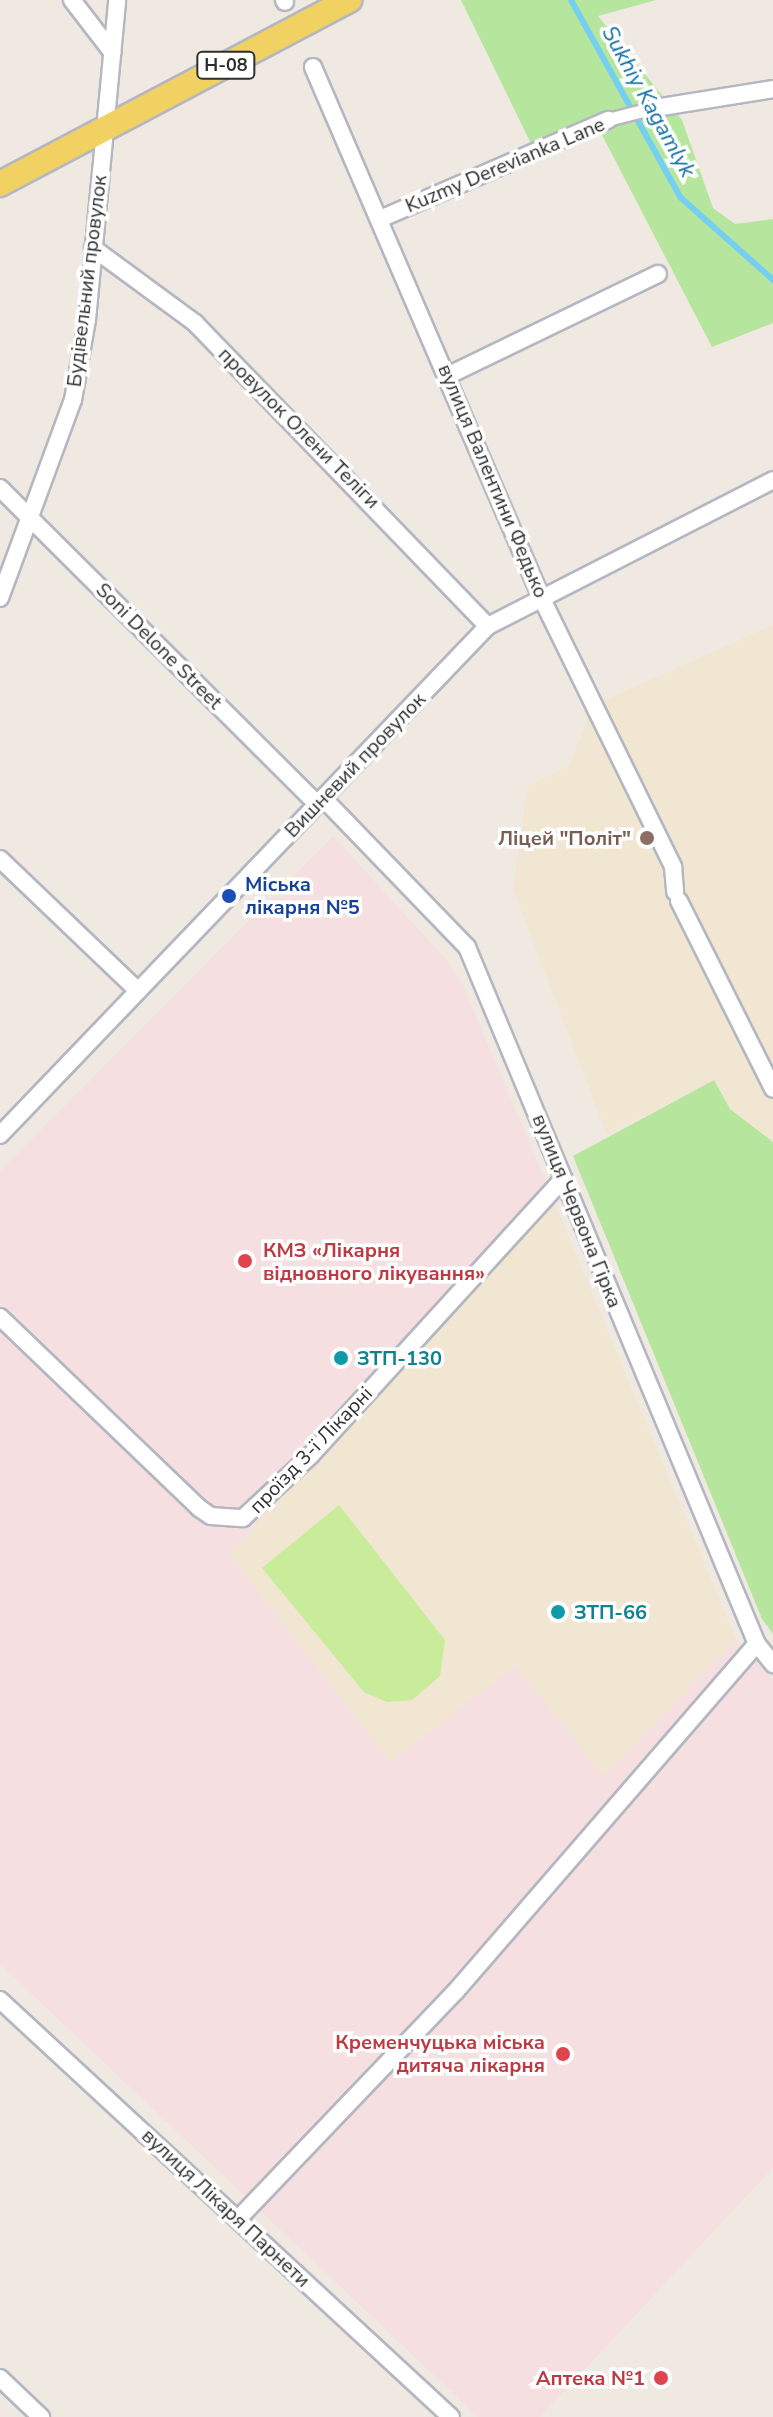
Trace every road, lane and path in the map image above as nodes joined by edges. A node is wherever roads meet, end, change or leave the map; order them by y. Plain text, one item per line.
1 (72, 0) edge
2 (117, 0) edge
3 (349, 0) edge
4 (112, 52) junction
5 (313, 67) dead end
6 (773, 89) edge
7 (655, 108) joint
8 (608, 120) joint
9 (104, 130) junction
10 (0, 184) edge
11 (380, 219) junction
12 (93, 248) junction
13 (658, 274) dead end
14 (449, 375) junction
15 (773, 480) edge
16 (0, 488) edge
17 (32, 520) junction
18 (541, 597) junction
19 (0, 598) edge
20 (488, 626) junction
21 (320, 801) junction
22 (0, 859) edge
23 (138, 991) junction
24 (773, 1089) edge
25 (0, 1135) edge
26 (563, 1179) junction
27 (0, 1317) edge
28 (757, 1644) junction
29 (773, 1664) edge
30 (0, 2000) edge
31 (239, 2218) junction
32 (0, 2378) edge
33 (448, 2416) edge
34 (41, 2417) edge

1 - 4 street
2 - 4 street, Будівельний провулок
3 - 9 main road, Н-08
4 - 9 street, Будівельний провулок
5 - 11 street, вулиця Валентини Федько
6 - 7 street, Kuzmy Derevianka Lane
7 - 8 street, Kuzmy Derevianka Lane
8 - 11 street, Kuzmy Derevianka Lane
9 - 10 main road, Н-08
9 - 12 street, Будівельний провулок
11 - 14 street, вулиця Валентини Федько
12 - 17 street, Будівельний провулок
12 - 20 street, провулок Олени Теліги
13 - 14 street
14 - 18 street, вулиця Валентини Федько
15 - 18 street, Вишневий провулок
16 - 17 street, Soni Delone Street
17 - 19 street, Будівельний провулок
17 - 21 street, Soni Delone Street
18 - 20 street, Вишневий провулок
18 - 24 street, вулиця Валентини Федько
20 - 21 street, Вишневий провулок
21 - 23 street, Вишневий провулок
21 - 26 street, вулиця Червона Гірка
22 - 23 street
23 - 25 street, Вишневий провулок
26 - 27 street, проїзд 3-ї Лікарні
26 - 28 street, вулиця Червона Гірка
28 - 29 street, вулиця Червона Гірка
28 - 31 street
30 - 31 street, вулиця Лікаря Парнети
31 - 33 street, вулиця Лікаря Парнети
32 - 34 street

